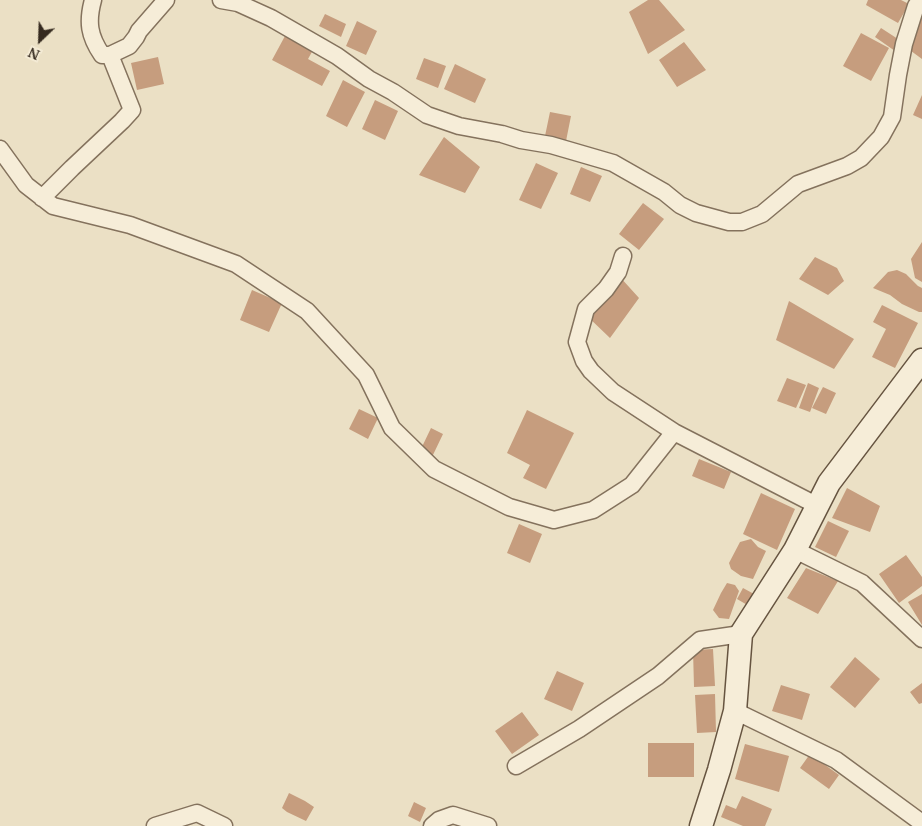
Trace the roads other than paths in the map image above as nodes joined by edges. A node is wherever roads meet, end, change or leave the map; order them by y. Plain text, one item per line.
1 (94, 0) edge
2 (166, 0) edge
3 (222, 0) edge
4 (920, 0) edge
5 (110, 55) junction
6 (0, 148) edge
7 (42, 198) junction
8 (623, 256) dead end
9 (922, 360) edge
10 (674, 432) junction
11 (818, 506) junction
12 (795, 550) junction
13 (742, 634) junction
14 (922, 639) edge
15 (735, 711) junction
16 (516, 766) dead end
17 (922, 823) edge
18 (155, 826) edge
19 (224, 826) edge
20 (432, 826) edge
21 (488, 826) edge
22 (701, 826) edge

1 - 5 street
2 - 5 street
3 - 4 street
5 - 7 street
6 - 7 street
7 - 10 street
8 - 10 street
9 - 11 street
10 - 11 street
11 - 12 street
12 - 13 street
12 - 14 street
13 - 15 street
13 - 16 street
15 - 17 street
15 - 22 street
18 - 19 street
20 - 21 street

